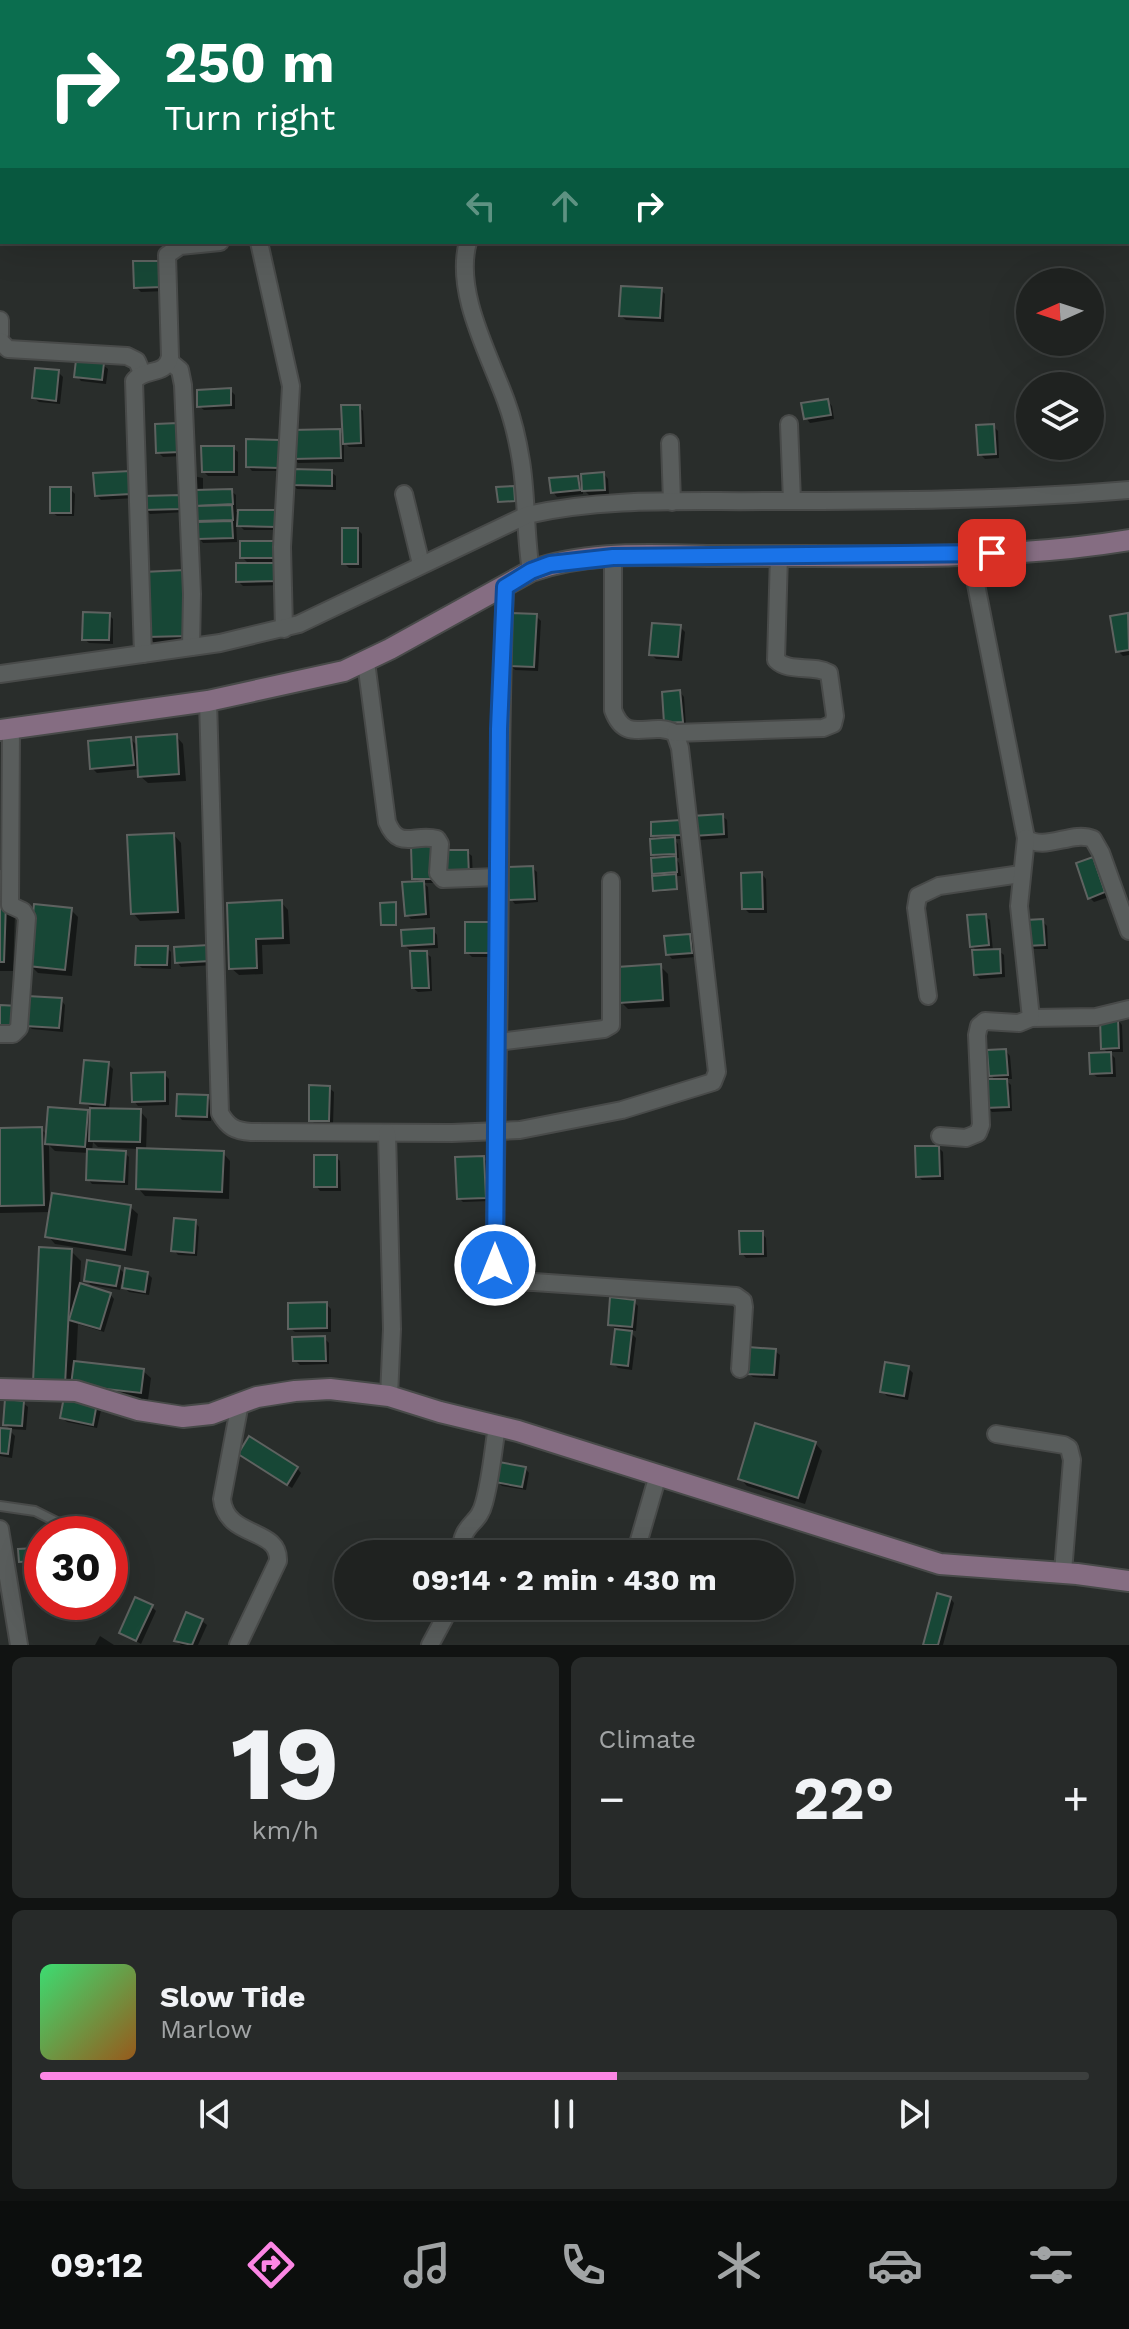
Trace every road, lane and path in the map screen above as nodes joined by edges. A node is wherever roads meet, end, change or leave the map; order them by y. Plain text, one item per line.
1 (200, 244) edge
2 (259, 244) edge
3 (468, 244) edge
4 (0, 320) edge
5 (0, 338) edge
6 (169, 361) junction
7 (142, 373) junction
8 (789, 424) dead end
9 (670, 443) dead end
10 (1129, 490) edge
11 (404, 494) dead end
12 (792, 501) junction
13 (672, 502) junction
14 (526, 519) junction
15 (1129, 540) edge
16 (970, 554) junction
17 (779, 555) junction
18 (613, 557) junction
19 (421, 564) junction
20 (531, 571) junction
21 (505, 587) junction
22 (284, 629) junction
23 (191, 647) junction
24 (143, 654) junction
25 (366, 662) junction
26 (0, 674) edge
27 (208, 701) junction
28 (6, 730) edge
29 (675, 733) junction
30 (1026, 838) junction
31 (1021, 874) junction
32 (498, 877) junction
33 (611, 881) dead end
34 (1129, 931) edge
35 (928, 996) dead end
36 (1129, 1009) edge
37 (1031, 1018) junction
38 (0, 1034) edge
39 (498, 1042) junction
40 (495, 1131) junction
41 (387, 1133) junction
42 (940, 1136) dead end
43 (740, 1369) dead end
44 (0, 1389) edge
45 (389, 1396) junction
46 (240, 1403) junction
47 (497, 1426) junction
48 (996, 1434) dead end
49 (658, 1475) junction
50 (0, 1506) edge
51 (45, 1516) edge
52 (0, 1529) edge
53 (462, 1540) edge
54 (639, 1540) edge
55 (1063, 1572) junction
56 (1129, 1581) edge
57 (443, 1620) edge
58 (19, 1645) edge
59 (238, 1645) edge
60 (430, 1645) edge

1 - 6 street
2 - 22 street
3 - 14 street
4 - 5 street
5 - 7 street
6 - 7 street
6 - 23 street
7 - 24 street
8 - 12 street
9 - 13 street
10 - 12 street
11 - 19 street
12 - 13 street
13 - 14 street
14 - 19 street
14 - 20 street
15 - 16 street
16 - 17 street
16 - 30 street
17 - 18 street
17 - 29 street
18 - 20 street
18 - 29 street
19 - 22 street
20 - 21 street
21 - 25 street
21 - 32 street
22 - 23 street
23 - 24 street
24 - 26 street
25 - 27 street
25 - 32 street
27 - 28 street
27 - 41 street
28 - 38 street
29 - 40 street
30 - 31 street
30 - 34 street
31 - 35 street
31 - 37 street
32 - 39 street
33 - 39 street
36 - 37 street
37 - 42 street
39 - 40 street
40 - 41 street
40 - 43 street
41 - 45 street
44 - 46 street
45 - 46 street
45 - 47 street
46 - 59 street
47 - 49 street
47 - 53 street
48 - 55 street
49 - 54 street
49 - 55 street
50 - 51 lane
52 - 58 street
55 - 56 street
57 - 60 street

